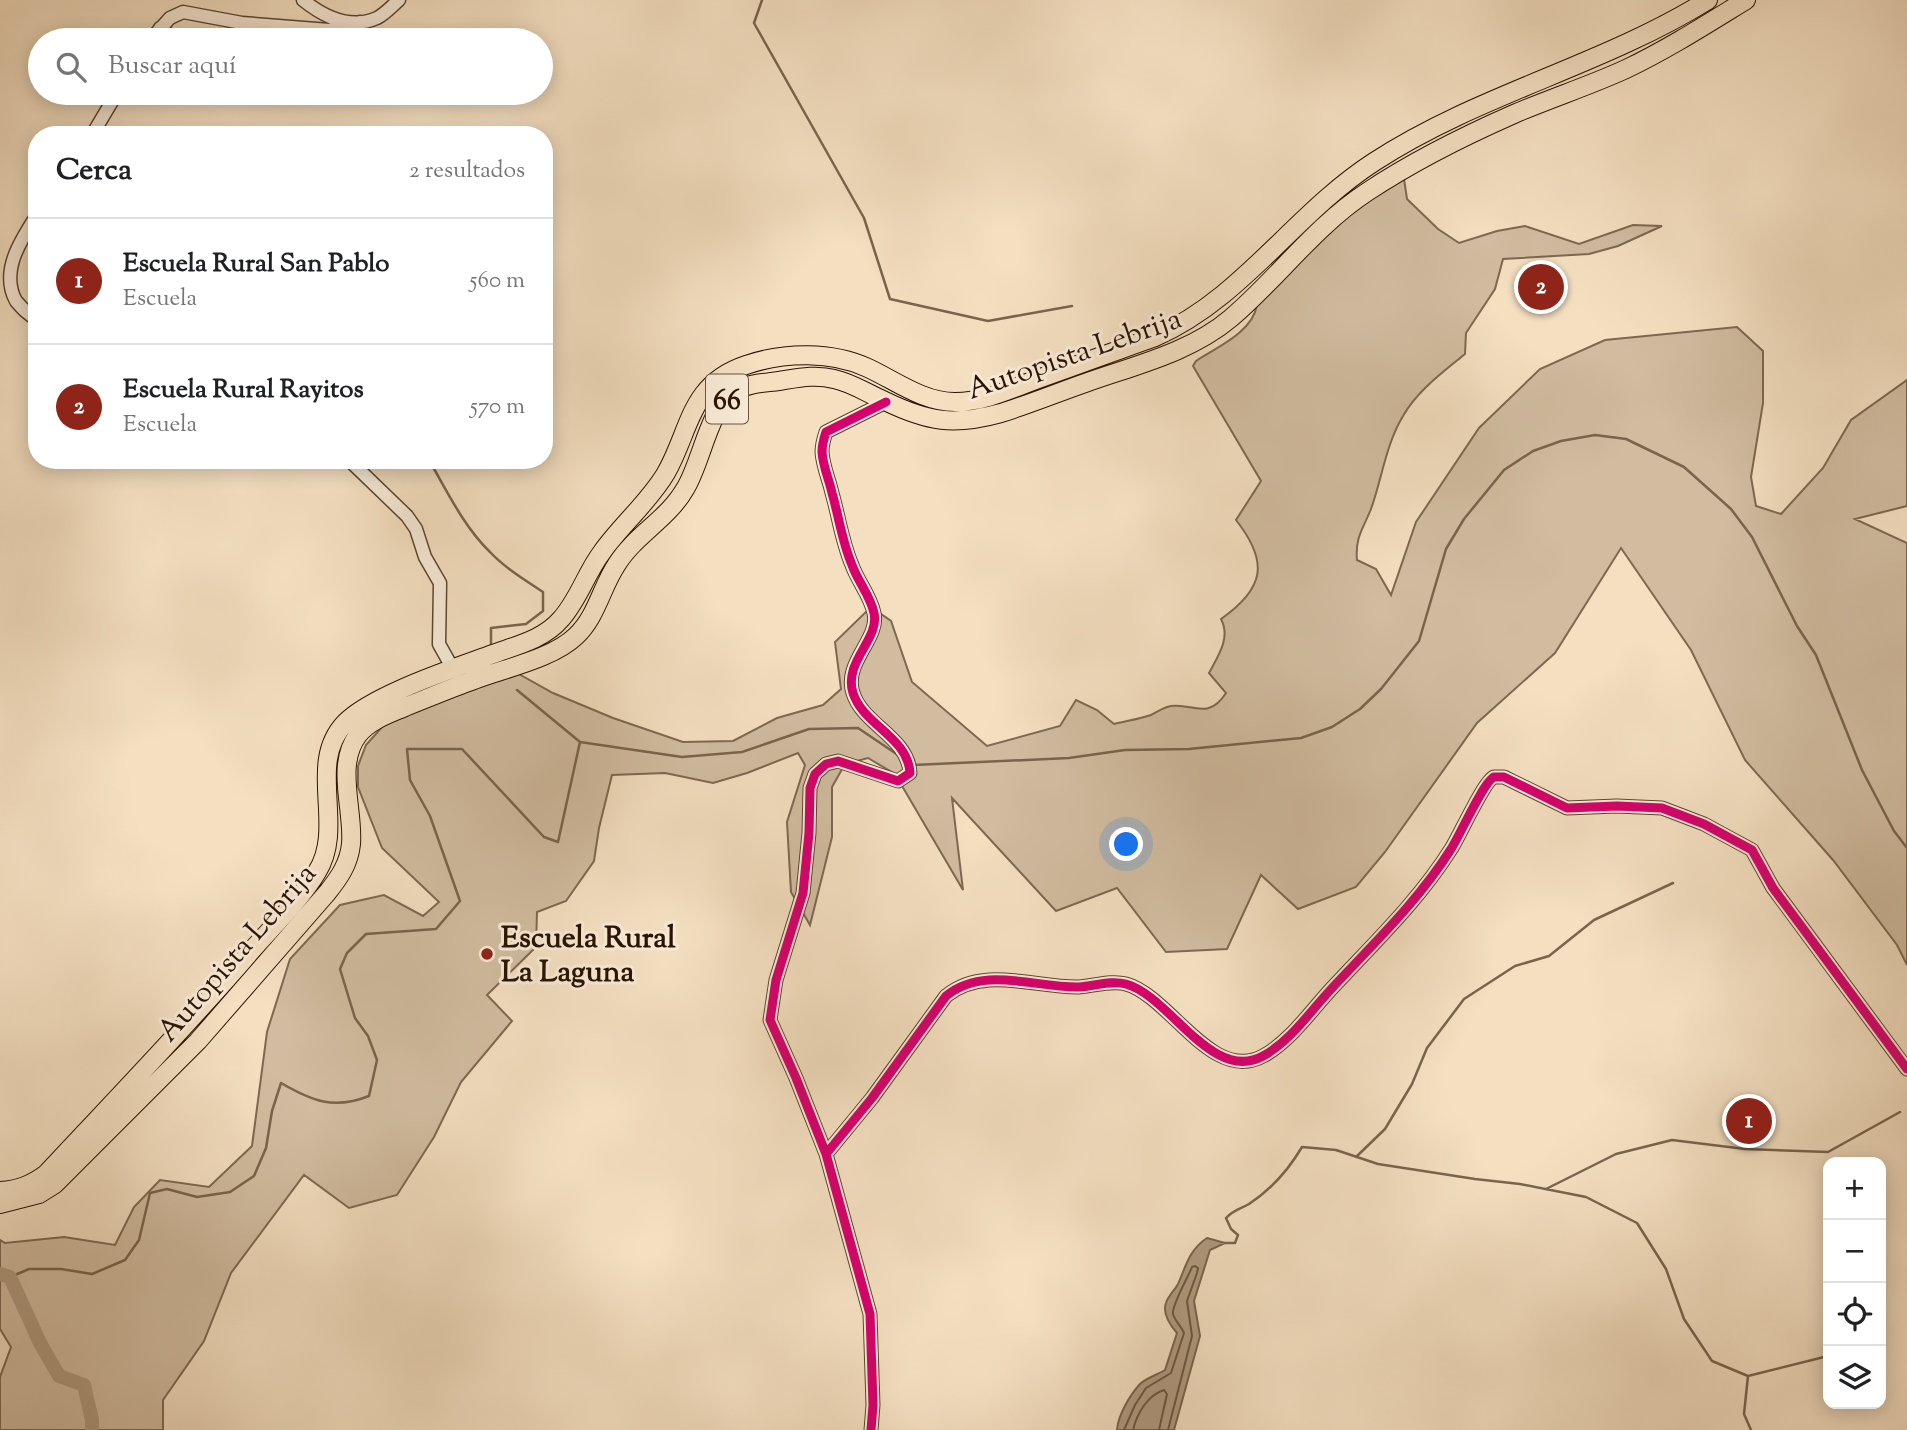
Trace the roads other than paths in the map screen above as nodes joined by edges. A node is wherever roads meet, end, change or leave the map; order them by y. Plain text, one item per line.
1 (303, 0) edge
2 (399, 0) edge
3 (1708, 0) edge
4 (1746, 0) edge
5 (360, 22) junction
6 (160, 28) edge
7 (304, 28) edge
8 (337, 28) edge
9 (110, 105) edge
10 (97, 126) edge
11 (28, 230) edge
12 (28, 314) edge
13 (886, 402) junction
14 (358, 469) edge
15 (453, 669) junction
16 (1907, 1069) edge
17 (826, 1154) junction
18 (0, 1191) edge
19 (0, 1204) edge
20 (871, 1430) edge

1 - 5 street
2 - 5 street
3 - 15 highway, Autopista Lebrija / 66
4 - 13 highway, Autopista Lebrija / 66
5 - 8 street
6 - 7 street
9 - 10 street
11 - 12 street
13 - 17 street
13 - 19 highway, Autopista Lebrija / 66
14 - 15 street
15 - 18 highway, Autopista Lebrija / 66
16 - 17 street
17 - 20 street

